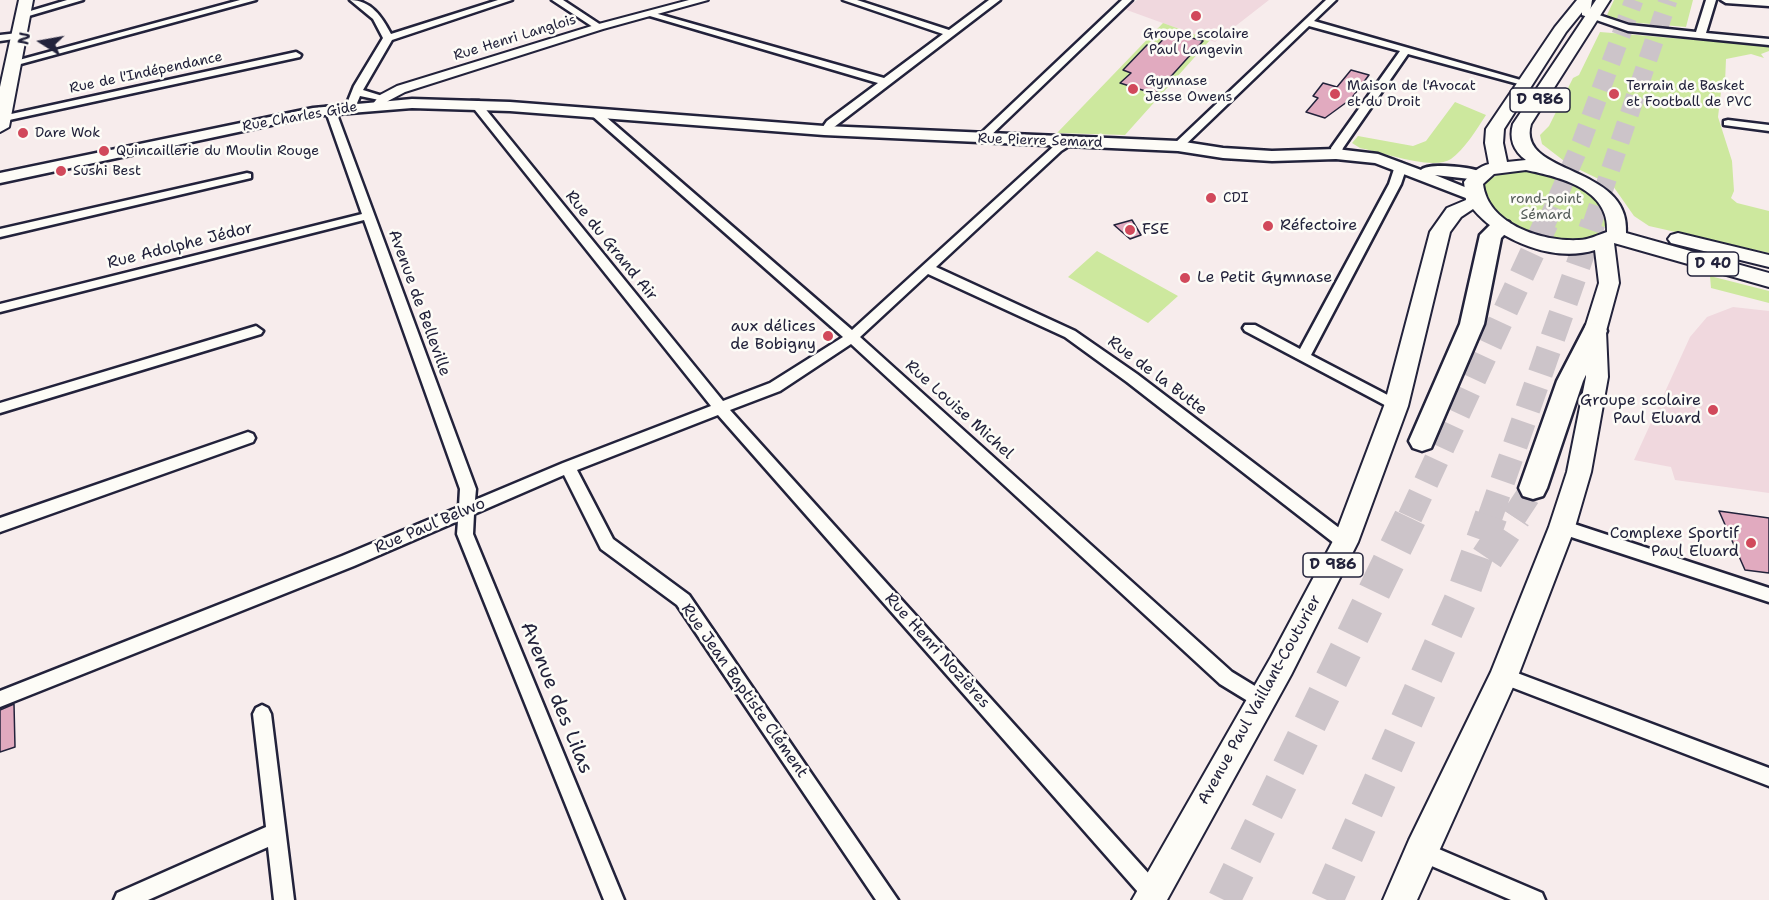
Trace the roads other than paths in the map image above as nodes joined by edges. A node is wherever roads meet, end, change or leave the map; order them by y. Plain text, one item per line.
1 (78, 0) edge
2 (251, 0) edge
3 (355, 0) edge
4 (507, 0) edge
5 (557, 0) edge
6 (702, 0) edge
7 (848, 0) edge
8 (995, 0) edge
9 (1126, 0) edge
10 (1331, 0) edge
11 (1603, 0) edge
12 (1711, 0) edge
13 (1726, 0) edge
14 (1769, 3) edge
15 (1587, 6) edge
16 (24, 8) edge
17 (648, 14) junction
18 (1309, 23) junction
19 (599, 27) junction
20 (952, 34) junction
21 (1700, 35) junction
22 (18, 36) junction
23 (0, 38) edge
24 (388, 38) junction
25 (1769, 42) edge
26 (1405, 51) junction
27 (296, 55) dead end
28 (13, 63) junction
29 (885, 82) junction
30 (1526, 83) junction
31 (354, 99) junction
32 (381, 102) junction
33 (475, 103) junction
34 (330, 109) junction
35 (594, 112) junction
36 (677, 120) joint
37 (1, 123) edge
38 (1728, 123) dead end
39 (1769, 128) edge
40 (825, 131) junction
41 (981, 139) junction
42 (1068, 142) junction
43 (1178, 146) junction
44 (1336, 154) junction
45 (1401, 166) junction
46 (1499, 166) junction
47 (1558, 172) junction
48 (1479, 175) junction
49 (247, 176) dead end
50 (0, 178) edge
51 (1473, 199) junction
52 (368, 216) junction
53 (1501, 227) junction
54 (0, 233) edge
55 (1613, 233) junction
56 (1769, 261) edge
57 (928, 269) junction
58 (1769, 280) edge
59 (0, 308) edge
60 (1250, 328) dead end
61 (256, 331) dead end
62 (1595, 332) junction
63 (852, 337) junction
64 (1304, 355) junction
65 (1396, 406) junction
66 (0, 408) edge
67 (721, 409) junction
68 (248, 438) dead end
69 (1422, 441) dead end
70 (568, 467) junction
71 (1533, 488) tunnel mouth
72 (466, 510) junction
73 (0, 525) edge
74 (1562, 527) junction
75 (1345, 542) junction
76 (1769, 595) edge
77 (1504, 676) junction
78 (0, 699) edge
79 (1262, 700) junction
80 (262, 714) dead end
81 (1769, 777) edge
82 (276, 833) junction
83 (1420, 851) junction
84 (1151, 897) edge
85 (124, 900) edge
86 (284, 900) edge
87 (614, 900) edge
88 (888, 900) edge
89 (1400, 900) edge
90 (1535, 900) edge

1 - 16 street
2 - 28 street
3 - 24 street
4 - 24 street
5 - 19 street
6 - 17 street, Rue Henri Langlois
7 - 20 street
8 - 20 street
9 - 41 street
10 - 18 street
11 - 15 main road, D 986
12 - 21 street
13 - 14 street
15 - 21 street
15 - 30 main road, D 986
15 - 47 main road, D 986
16 - 22 main road
17 - 19 street, Rue Henri Langlois
17 - 29 street
18 - 26 street
18 - 43 street
19 - 32 street, Rue Henri Langlois
20 - 29 street
21 - 25 street
22 - 23 street
22 - 28 main road
24 - 31 street
26 - 30 street
26 - 44 street
27 - 37 street, Rue de l'Indépendance
28 - 37 main road
29 - 40 street
30 - 46 main road, D 986
31 - 32 main road, Rue Charles Gide
31 - 34 main road, Rue Charles Gide
32 - 33 main road, Rue Charles Gide
33 - 35 main road, Rue Charles Gide
33 - 67 street, Rue du Grand Air
34 - 50 main road, Rue Charles Gide
34 - 52 street, Avenue de Belleville
35 - 36 main road, Rue Charles Gide
35 - 63 street, Rue Louise Michel
36 - 40 main road, Rue Pierre Semard
38 - 39 street
40 - 41 main road, Rue Pierre Semard
41 - 42 main road, Rue Pierre Semard
42 - 43 main road, Rue Pierre Semard
42 - 57 street, Rue Paul Belwo
43 - 44 main road, Rue Pierre Semard
44 - 45 main road, Rue Pierre Semard
45 - 48 main road, Rue Pierre Semard
45 - 51 main road, Rue Pierre Semard
45 - 64 street
46 - 47 main road
46 - 48 main road
47 - 55 main road
48 - 51 main road
49 - 54 street
51 - 53 main road
51 - 65 main road, Avenue Paul Vaillant-Couturier / D 986
52 - 59 street, Rue Adolphe Jédor
52 - 72 street, Avenue de Belleville
53 - 55 main road
53 - 69 highway
55 - 56 main road, D 40
55 - 58 main road, D 40
55 - 62 main road
57 - 63 street, Rue Paul Belwo
57 - 75 street, Rue de la Butte
60 - 64 street
61 - 66 street
62 - 71 highway
62 - 74 main road
63 - 67 street, Rue Paul Belwo
63 - 79 street, Rue Louise Michel
64 - 65 street
65 - 75 main road, Avenue Paul Vaillant-Couturier / D 986
67 - 70 street, Rue Paul Belwo
67 - 84 street, Rue Henri Nozières
68 - 73 street
70 - 72 street, Rue Paul Belwo
70 - 88 street, Rue Jean Baptiste Clément
72 - 78 street, Rue Paul Belwo
72 - 87 street, Avenue des Lilas
74 - 76 street
74 - 77 main road
75 - 79 main road, Avenue Paul Vaillant-Couturier / D 986
77 - 81 street
77 - 83 main road
79 - 84 main road, Avenue Paul Vaillant-Couturier / D 986
80 - 82 street
82 - 85 street
82 - 86 street
83 - 89 main road
83 - 90 street

